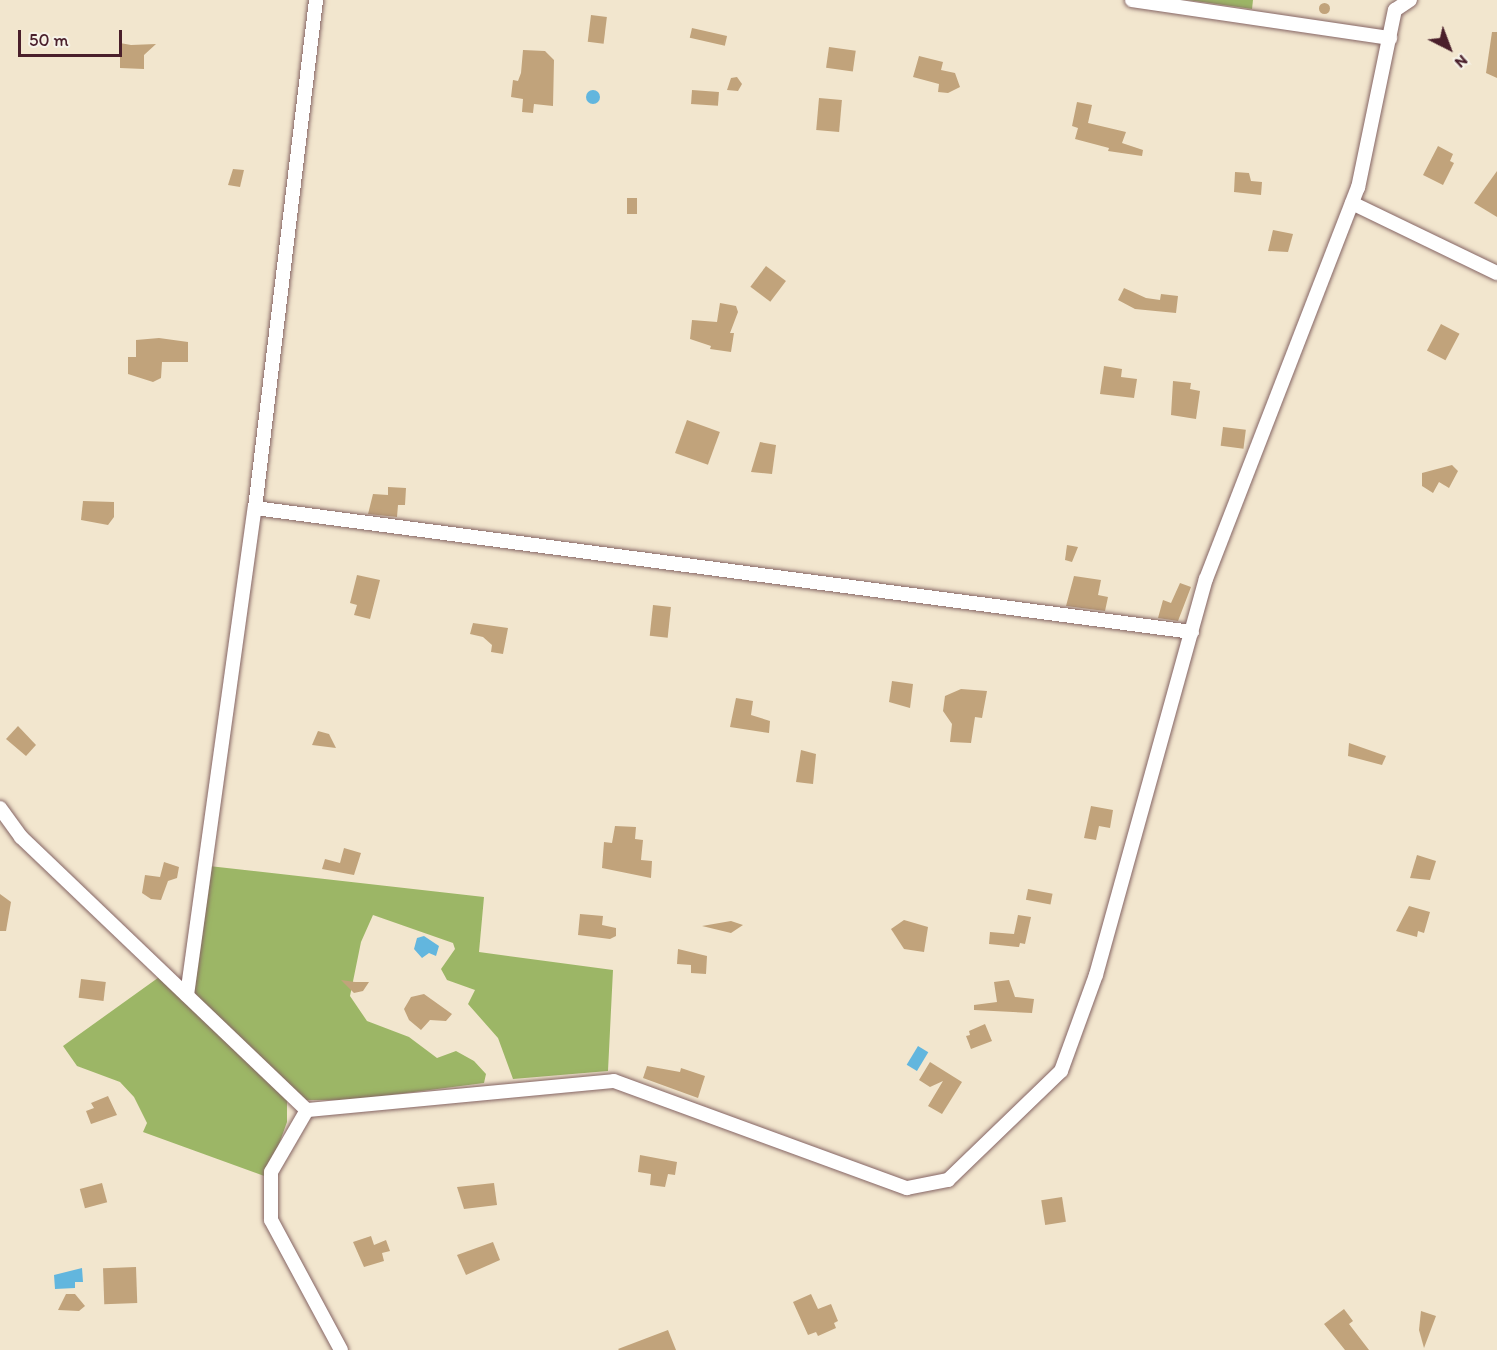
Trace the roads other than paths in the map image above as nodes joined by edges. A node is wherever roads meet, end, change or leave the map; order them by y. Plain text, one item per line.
1 (316, 0) edge
2 (1132, 0) edge
3 (1410, 0) edge
4 (1390, 38) junction
5 (1352, 203) junction
6 (1497, 273) edge
7 (255, 508) junction
8 (1192, 632) junction
9 (0, 808) edge
10 (187, 995) junction
11 (307, 1110) junction
12 (341, 1350) edge

1 - 7 street
2 - 4 street
3 - 4 street
4 - 5 street
5 - 6 street
5 - 8 street
7 - 8 street
7 - 10 street
8 - 11 street
9 - 10 street
10 - 11 street
11 - 12 street

